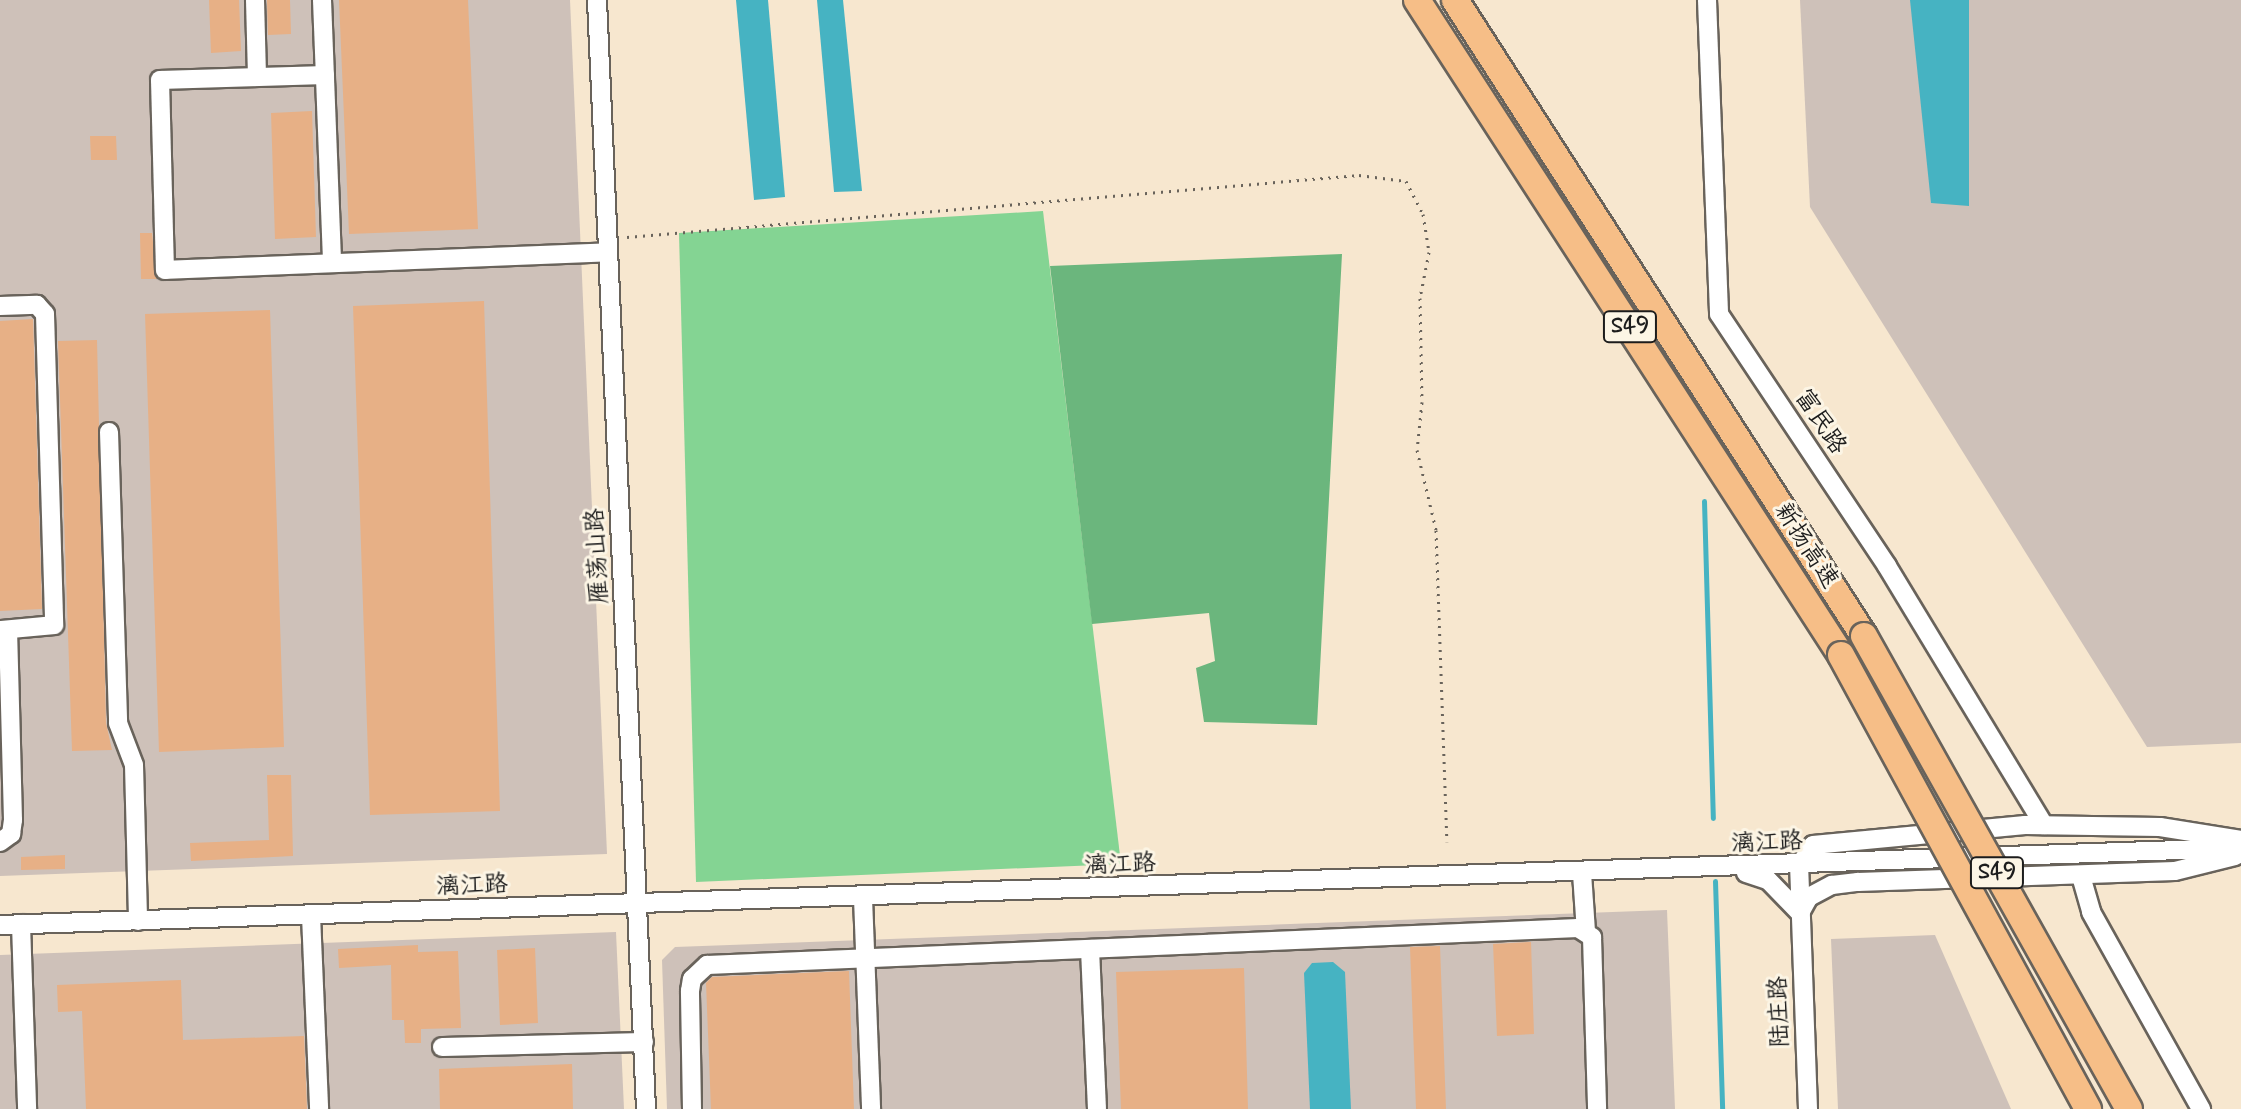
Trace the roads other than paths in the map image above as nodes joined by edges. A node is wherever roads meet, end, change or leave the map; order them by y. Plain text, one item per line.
1 (255, 0) edge
2 (322, 0) edge
3 (597, 0) edge
4 (1417, 0) edge
5 (1455, 0) edge
6 (1707, 0) edge
7 (325, 75) junction
8 (257, 77) junction
9 (607, 245) junction
10 (332, 263) junction
11 (0, 306) edge
12 (109, 432) dead end
13 (4, 630) edge
14 (2044, 825) junction
15 (2241, 840) edge
16 (0, 842) edge
17 (2241, 848) edge
18 (2241, 855) edge
19 (1799, 866) junction
20 (1731, 868) junction
21 (1582, 873) junction
22 (2081, 876) junction
23 (863, 898) junction
24 (639, 905) junction
25 (1800, 913) junction
26 (311, 915) junction
27 (138, 921) junction
28 (21, 924) junction
29 (0, 925) edge
30 (1586, 931) junction
31 (1090, 949) junction
32 (865, 958) junction
33 (644, 1042) junction
34 (442, 1047) dead end
35 (27, 1109) edge
36 (319, 1109) edge
37 (646, 1109) edge
38 (692, 1109) edge
39 (871, 1109) edge
40 (1097, 1109) edge
41 (1597, 1109) edge
42 (1808, 1109) edge
43 (2088, 1109) edge
44 (2129, 1109) edge
45 (2201, 1109) edge

1 - 8 street
2 - 7 street
3 - 9 street, 雁荡山路
4 - 43 highway, 新扬高速 / S49, bridge
5 - 44 highway, 新扬高速 / S49, bridge
6 - 14 street, 富民路
7 - 8 street
7 - 10 street
8 - 10 street
9 - 10 street
9 - 24 street, 雁荡山路
11 - 13 street
12 - 27 street
13 - 16 street
14 - 15 street
14 - 19 street
17 - 19 street, 漓江路
18 - 22 street
19 - 20 street, 漓江路
19 - 25 street, 陆庄路
20 - 21 street, 漓江路
20 - 25 street
21 - 23 street, 漓江路
21 - 30 street
22 - 25 street
22 - 45 street
23 - 24 street, 漓江路
23 - 32 street
24 - 26 street, 漓江路
24 - 33 street, 雁荡山路
25 - 42 street, 陆庄路
26 - 27 street, 漓江路
26 - 36 street
27 - 28 street, 漓江路
28 - 29 street, 漓江路
28 - 35 street
30 - 31 street
30 - 41 street
31 - 32 street
31 - 40 street
32 - 38 street
32 - 39 street
33 - 34 street
33 - 37 street, 雁荡山路

